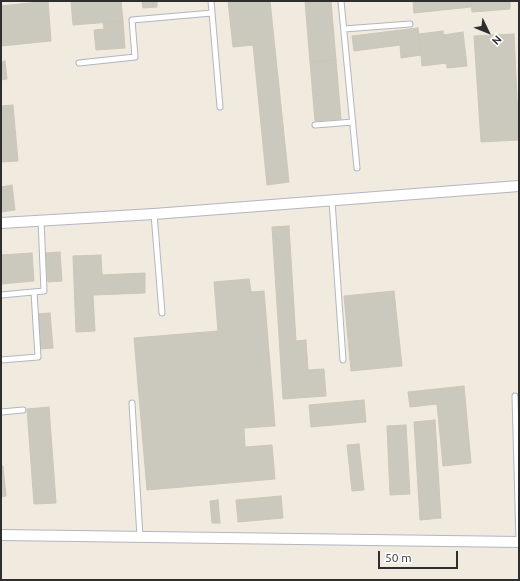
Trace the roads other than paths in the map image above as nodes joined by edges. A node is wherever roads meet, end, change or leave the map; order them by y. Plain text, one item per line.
1 (211, 1) edge
2 (342, 1) edge
3 (212, 13) junction
4 (410, 24) dead end
5 (344, 29) junction
6 (79, 63) dead end
7 (220, 107) dead end
8 (353, 122) junction
9 (315, 125) dead end
10 (356, 168) dead end
11 (519, 186) edge
12 (332, 201) junction
13 (154, 214) junction
14 (41, 220) junction
15 (1, 223) edge
16 (34, 292) junction
17 (1, 295) edge
18 (162, 313) dead end
19 (1, 360) edge
20 (343, 360) dead end
21 (515, 396) dead end
22 (132, 403) dead end
23 (23, 410) dead end
24 (1, 412) edge
25 (1, 535) edge
26 (140, 537) junction
27 (519, 542) edge

1 - 3 lane
2 - 5 lane
3 - 6 lane
3 - 7 lane
4 - 5 lane
5 - 8 lane
8 - 9 lane
8 - 10 lane
11 - 12 street
12 - 13 street
12 - 20 lane
13 - 14 street
13 - 18 lane
14 - 15 street
14 - 16 lane
16 - 17 lane
16 - 19 lane
21 - 27 lane
22 - 26 lane
23 - 24 lane
25 - 26 street
26 - 27 street

